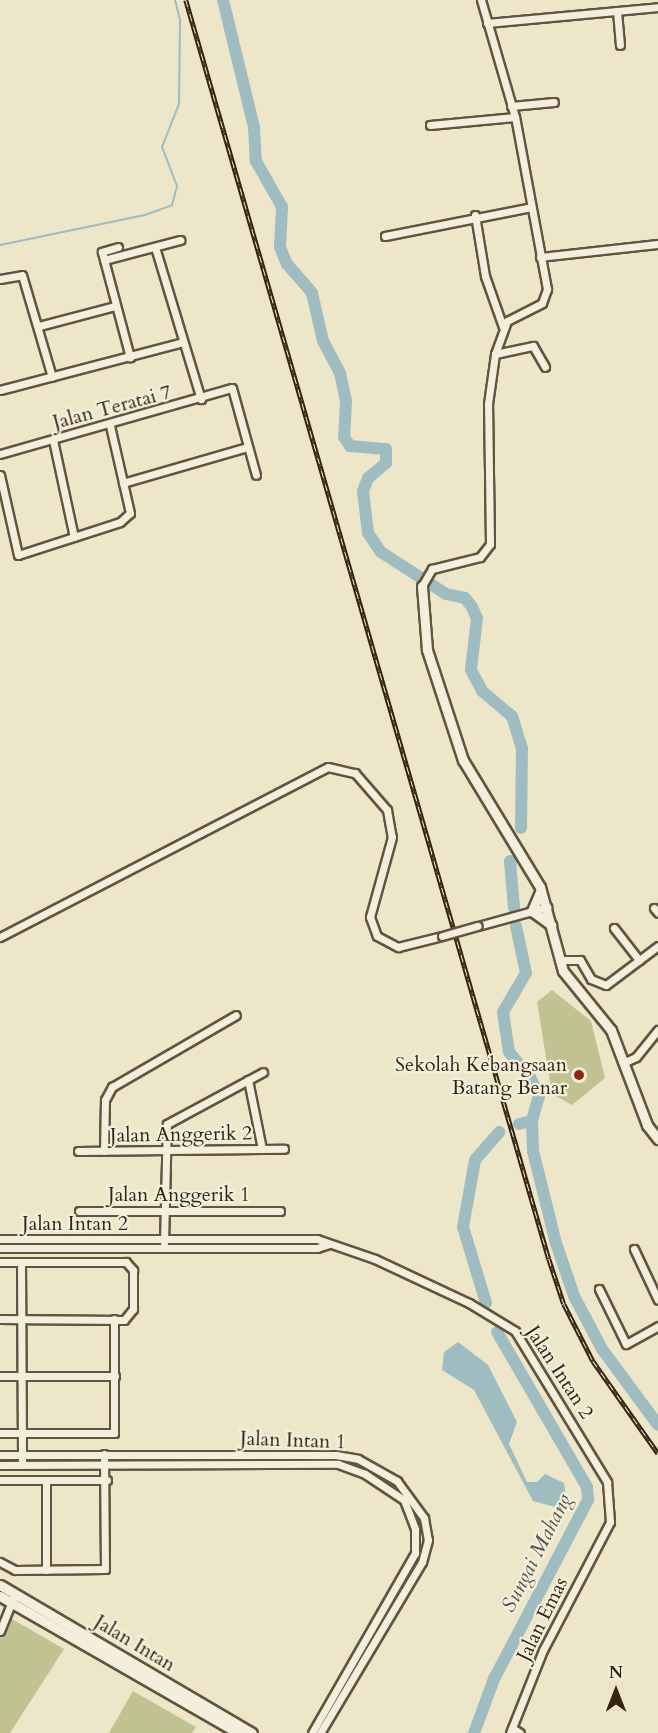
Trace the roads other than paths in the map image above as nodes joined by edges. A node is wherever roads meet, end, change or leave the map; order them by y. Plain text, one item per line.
1 (481, 0) edge
2 (658, 7) edge
3 (617, 11) junction
4 (487, 23) junction
5 (620, 45) dead end
6 (554, 102) dead end
7 (511, 106) junction
8 (515, 117) junction
9 (430, 125) dead end
10 (531, 207) junction
11 (475, 215) junction
12 (385, 236) dead end
13 (180, 240) dead end
14 (658, 243) edge
15 (118, 247) dead end
16 (155, 247) junction
17 (540, 257) junction
18 (104, 260) junction
19 (0, 279) edge
20 (115, 306) junction
21 (39, 326) junction
22 (503, 327) junction
23 (183, 342) junction
24 (495, 354) junction
25 (130, 357) junction
26 (545, 367) dead end
27 (52, 377) junction
28 (0, 390) edge
29 (201, 399) junction
30 (110, 426) junction
31 (53, 440) junction
32 (248, 447) junction
33 (0, 454) edge
34 (0, 475) edge
35 (256, 475) dead end
36 (123, 483) junction
37 (74, 537) junction
38 (424, 581) joint
39 (540, 887) junction
40 (547, 907) junction
41 (532, 911) junction
42 (551, 925) junction
43 (614, 928) dead end
44 (0, 938) edge
45 (658, 947) edge
46 (559, 960) junction
47 (639, 960) junction
48 (236, 1014) dead end
49 (658, 1030) edge
50 (623, 1063) junction
51 (263, 1072) dead end
52 (248, 1080) junction
53 (658, 1139) edge
54 (262, 1149) junction
55 (284, 1149) dead end
56 (165, 1150) junction
57 (78, 1151) dead end
58 (104, 1151) junction
59 (79, 1211) dead end
60 (164, 1211) junction
61 (280, 1211) dead end
62 (0, 1239) edge
63 (164, 1239) junction
64 (328, 1244) junction
65 (0, 1248) edge
66 (164, 1248) junction
67 (634, 1249) dead end
68 (0, 1262) edge
69 (21, 1262) junction
70 (599, 1289) dead end
71 (658, 1300) edge
72 (0, 1319) edge
73 (21, 1319) junction
74 (114, 1319) junction
75 (658, 1326) edge
76 (22, 1376) junction
77 (115, 1376) junction
78 (0, 1377) edge
79 (0, 1433) edge
80 (22, 1433) junction
81 (22, 1454) junction
82 (104, 1454) junction
83 (0, 1455) edge
84 (0, 1465) edge
85 (22, 1465) junction
86 (105, 1466) junction
87 (0, 1480) edge
88 (46, 1480) junction
89 (107, 1480) junction
90 (610, 1522) joint
91 (0, 1562) edge
92 (46, 1570) junction
93 (0, 1585) edge
94 (0, 1596) edge
95 (14, 1598) junction
96 (1, 1621) edge
97 (0, 1631) edge
98 (511, 1731) edge
99 (238, 1733) edge
100 (252, 1733) edge
101 (312, 1733) edge
102 (320, 1733) edge
103 (520, 1733) edge

1 - 4 street
2 - 3 street
3 - 4 street
3 - 5 street
4 - 7 street
6 - 7 street
7 - 8 street
8 - 9 street
8 - 10 street
10 - 11 street
10 - 17 street
11 - 12 street
11 - 22 street
13 - 16 street
14 - 17 street
15 - 18 street
16 - 18 street
16 - 23 street
17 - 22 street
18 - 20 street
19 - 21 street
20 - 21 street
20 - 25 street
21 - 27 street
22 - 24 street
23 - 25 street
23 - 29 street
24 - 26 street
24 - 38 street
25 - 27 street
27 - 28 street
29 - 30 street, Jalan Teratai 7
29 - 32 street, Jalan Teratai 7
30 - 31 street, Jalan Teratai 7
30 - 36 street
31 - 33 street, Jalan Teratai 7
31 - 37 street
32 - 35 street
32 - 36 street
34 - 37 street
36 - 37 street
38 - 39 street
39 - 40 street
39 - 41 street
40 - 41 street
40 - 42 street
41 - 42 street
41 - 44 street, bridge
42 - 46 street
43 - 47 street
45 - 47 street
46 - 47 street
46 - 50 street
48 - 58 street
49 - 50 street
50 - 53 street
51 - 52 street
52 - 54 street
52 - 56 street
54 - 55 street, Jalan Anggerik 2
54 - 56 street, Jalan Anggerik 2
56 - 58 street, Jalan Anggerik 2
56 - 60 street
57 - 58 street, Jalan Anggerik 2
59 - 60 street, Jalan Anggerik 1
60 - 61 street, Jalan Anggerik 1
60 - 63 street
62 - 63 street, Jalan Intan 2
63 - 64 street, Jalan Intan 2
63 - 66 street
64 - 66 street, Jalan Intan 2
64 - 90 street, Jalan Intan 2
65 - 66 street, Jalan Intan 2
67 - 71 street
68 - 69 street
69 - 73 street
69 - 74 street
70 - 75 street
72 - 73 street
73 - 74 street
73 - 76 street
74 - 77 street
76 - 77 street
76 - 78 street
76 - 80 street
77 - 80 street
79 - 80 street
80 - 81 street
81 - 82 street, Jalan Intan 1
81 - 83 street, Jalan Intan 1
81 - 85 street
82 - 86 street
82 - 102 street, Jalan Intan 1
84 - 85 street, Jalan Intan 1
85 - 86 street, Jalan Intan 1
86 - 89 street
86 - 101 street, Jalan Intan 1
87 - 88 street
88 - 89 street
88 - 92 street
89 - 92 street
90 - 98 street, Jalan Emas
91 - 92 street
93 - 95 street, Jalan Intan
94 - 95 street, Jalan Intan
95 - 96 street
95 - 99 street, Jalan Intan
95 - 100 street, Jalan Intan
96 - 97 street
98 - 103 street

